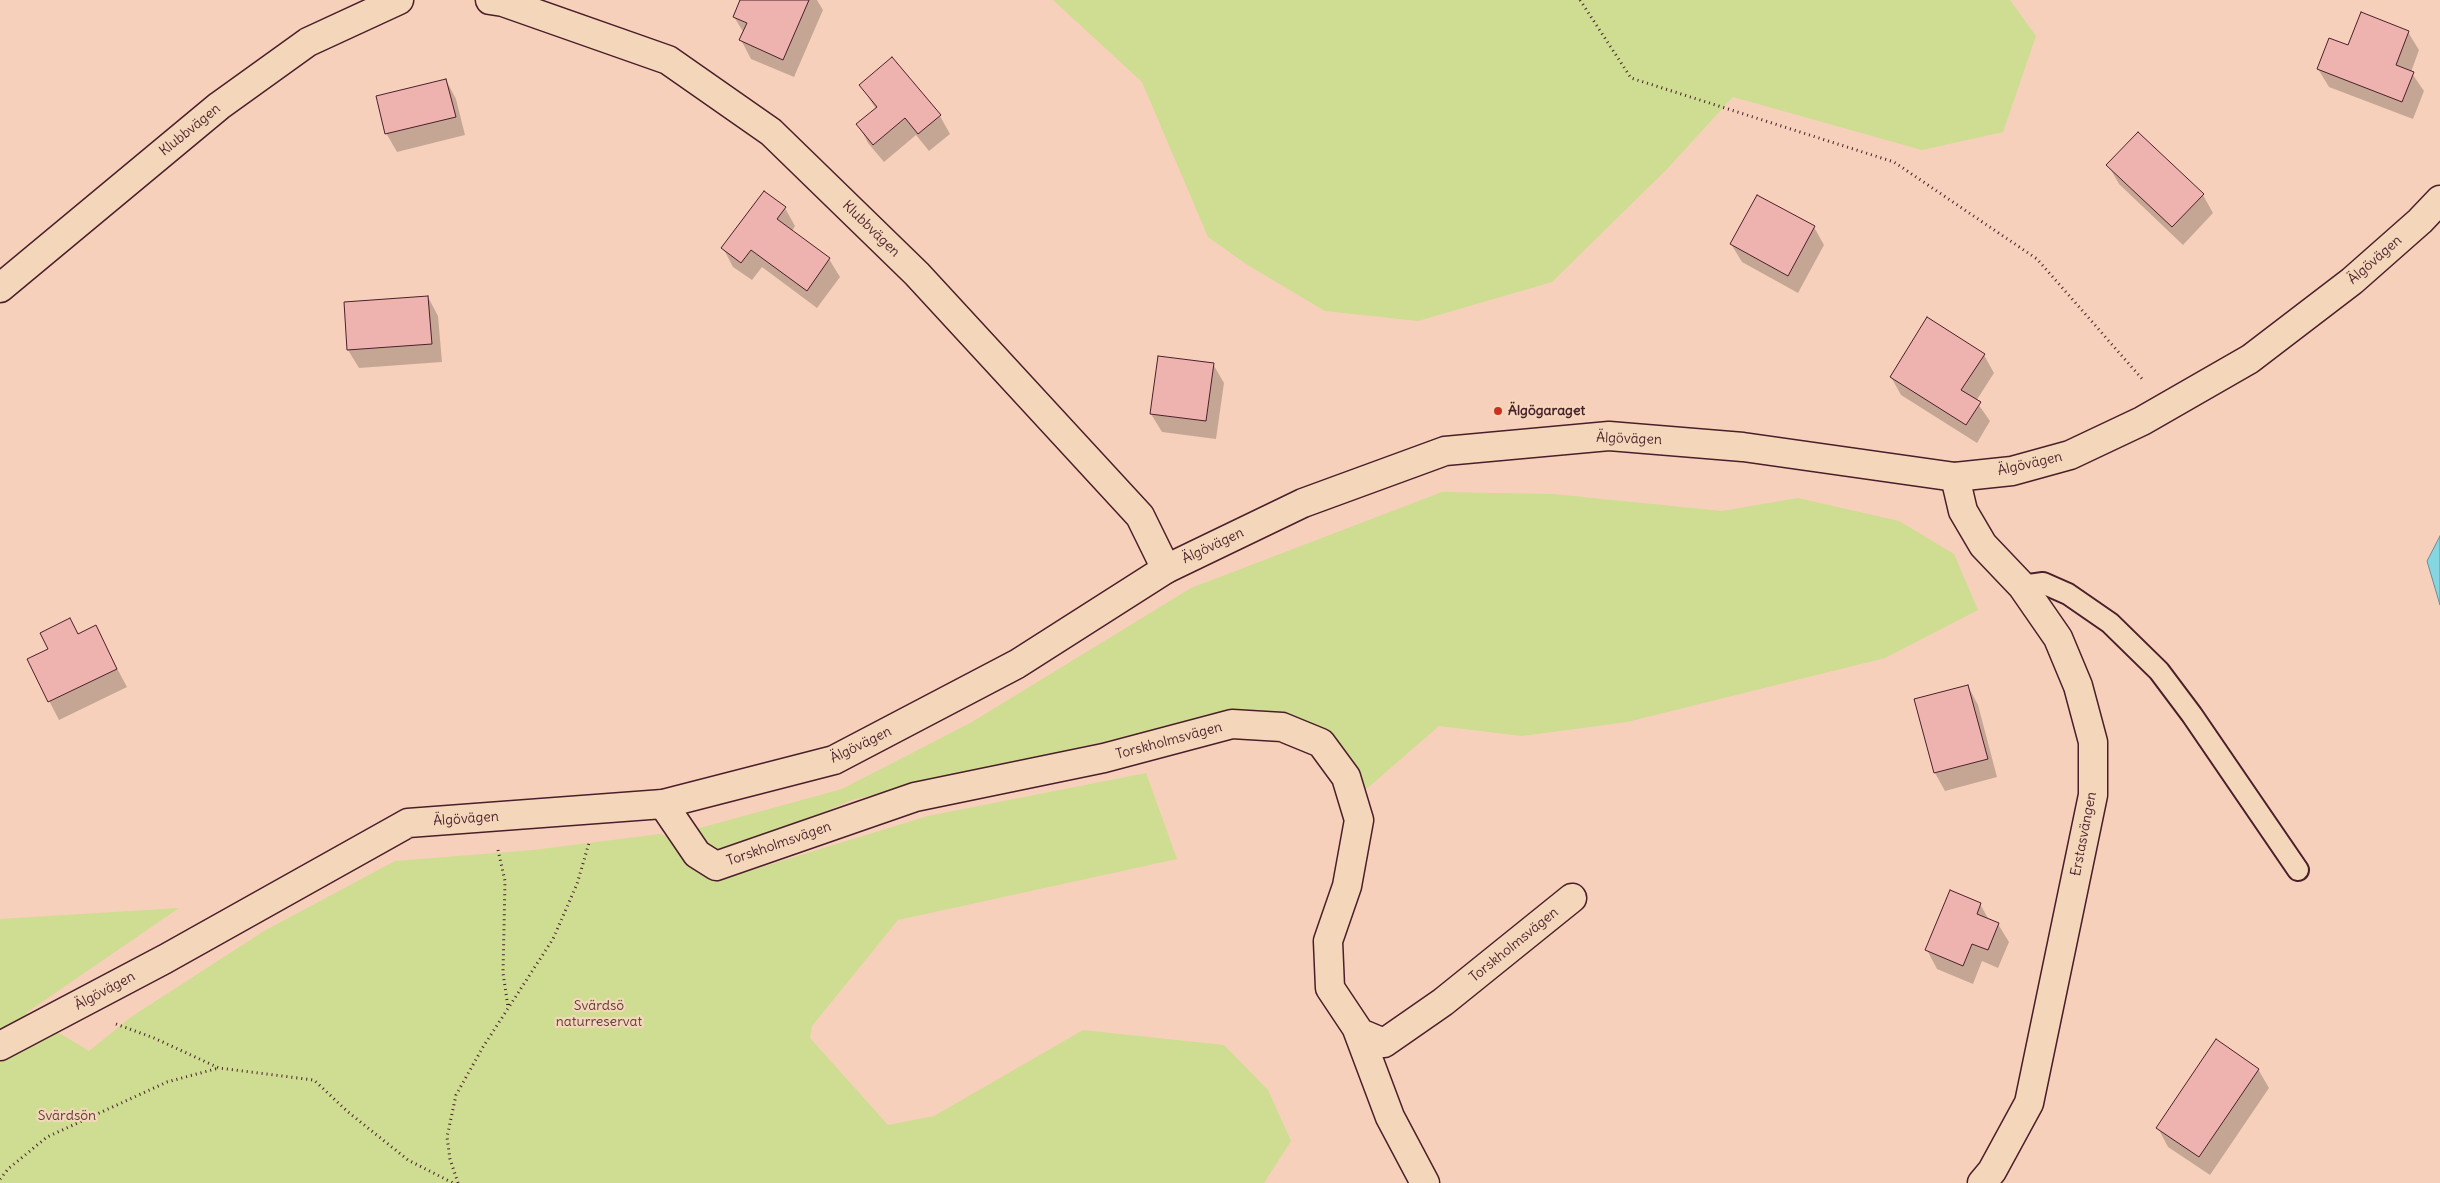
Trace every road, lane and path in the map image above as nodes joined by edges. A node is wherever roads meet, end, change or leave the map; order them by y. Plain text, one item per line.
1 (399, 0) edge
2 (490, 0) edge
3 (1580, 0) edge
4 (2440, 200) edge
5 (0, 288) edge
6 (2163, 409) junction
7 (1956, 477) junction
8 (1166, 569) junction
9 (2022, 586) junction
10 (663, 804) junction
11 (599, 809) junction
12 (482, 818) junction
13 (2298, 870) dead end
14 (1572, 898) dead end
15 (508, 1008) junction
16 (112, 1023) dead end
17 (1357, 1029) junction
18 (0, 1046) edge
19 (219, 1068) junction
20 (0, 1179) edge
21 (452, 1183) edge
22 (458, 1183) edge
23 (1425, 1183) edge
24 (1982, 1183) edge

1 - 5 street, Klubbvägen
2 - 8 street, Klubbvägen
3 - 6 path
4 - 6 street, Älgövägen
6 - 7 street, Älgövägen
7 - 8 street, Älgövägen
7 - 9 street, Erstasvängen
8 - 10 street, Älgövägen
9 - 13 lane
9 - 24 street, Erstasvängen
10 - 11 street, Älgövägen
10 - 17 street, Torskholmsvägen
11 - 12 street, Älgövägen
11 - 15 path
12 - 15 path
12 - 18 street, Älgövägen
14 - 17 street, Torskholmsvägen
15 - 22 path
16 - 19 path
17 - 23 street
19 - 20 path
19 - 21 path

